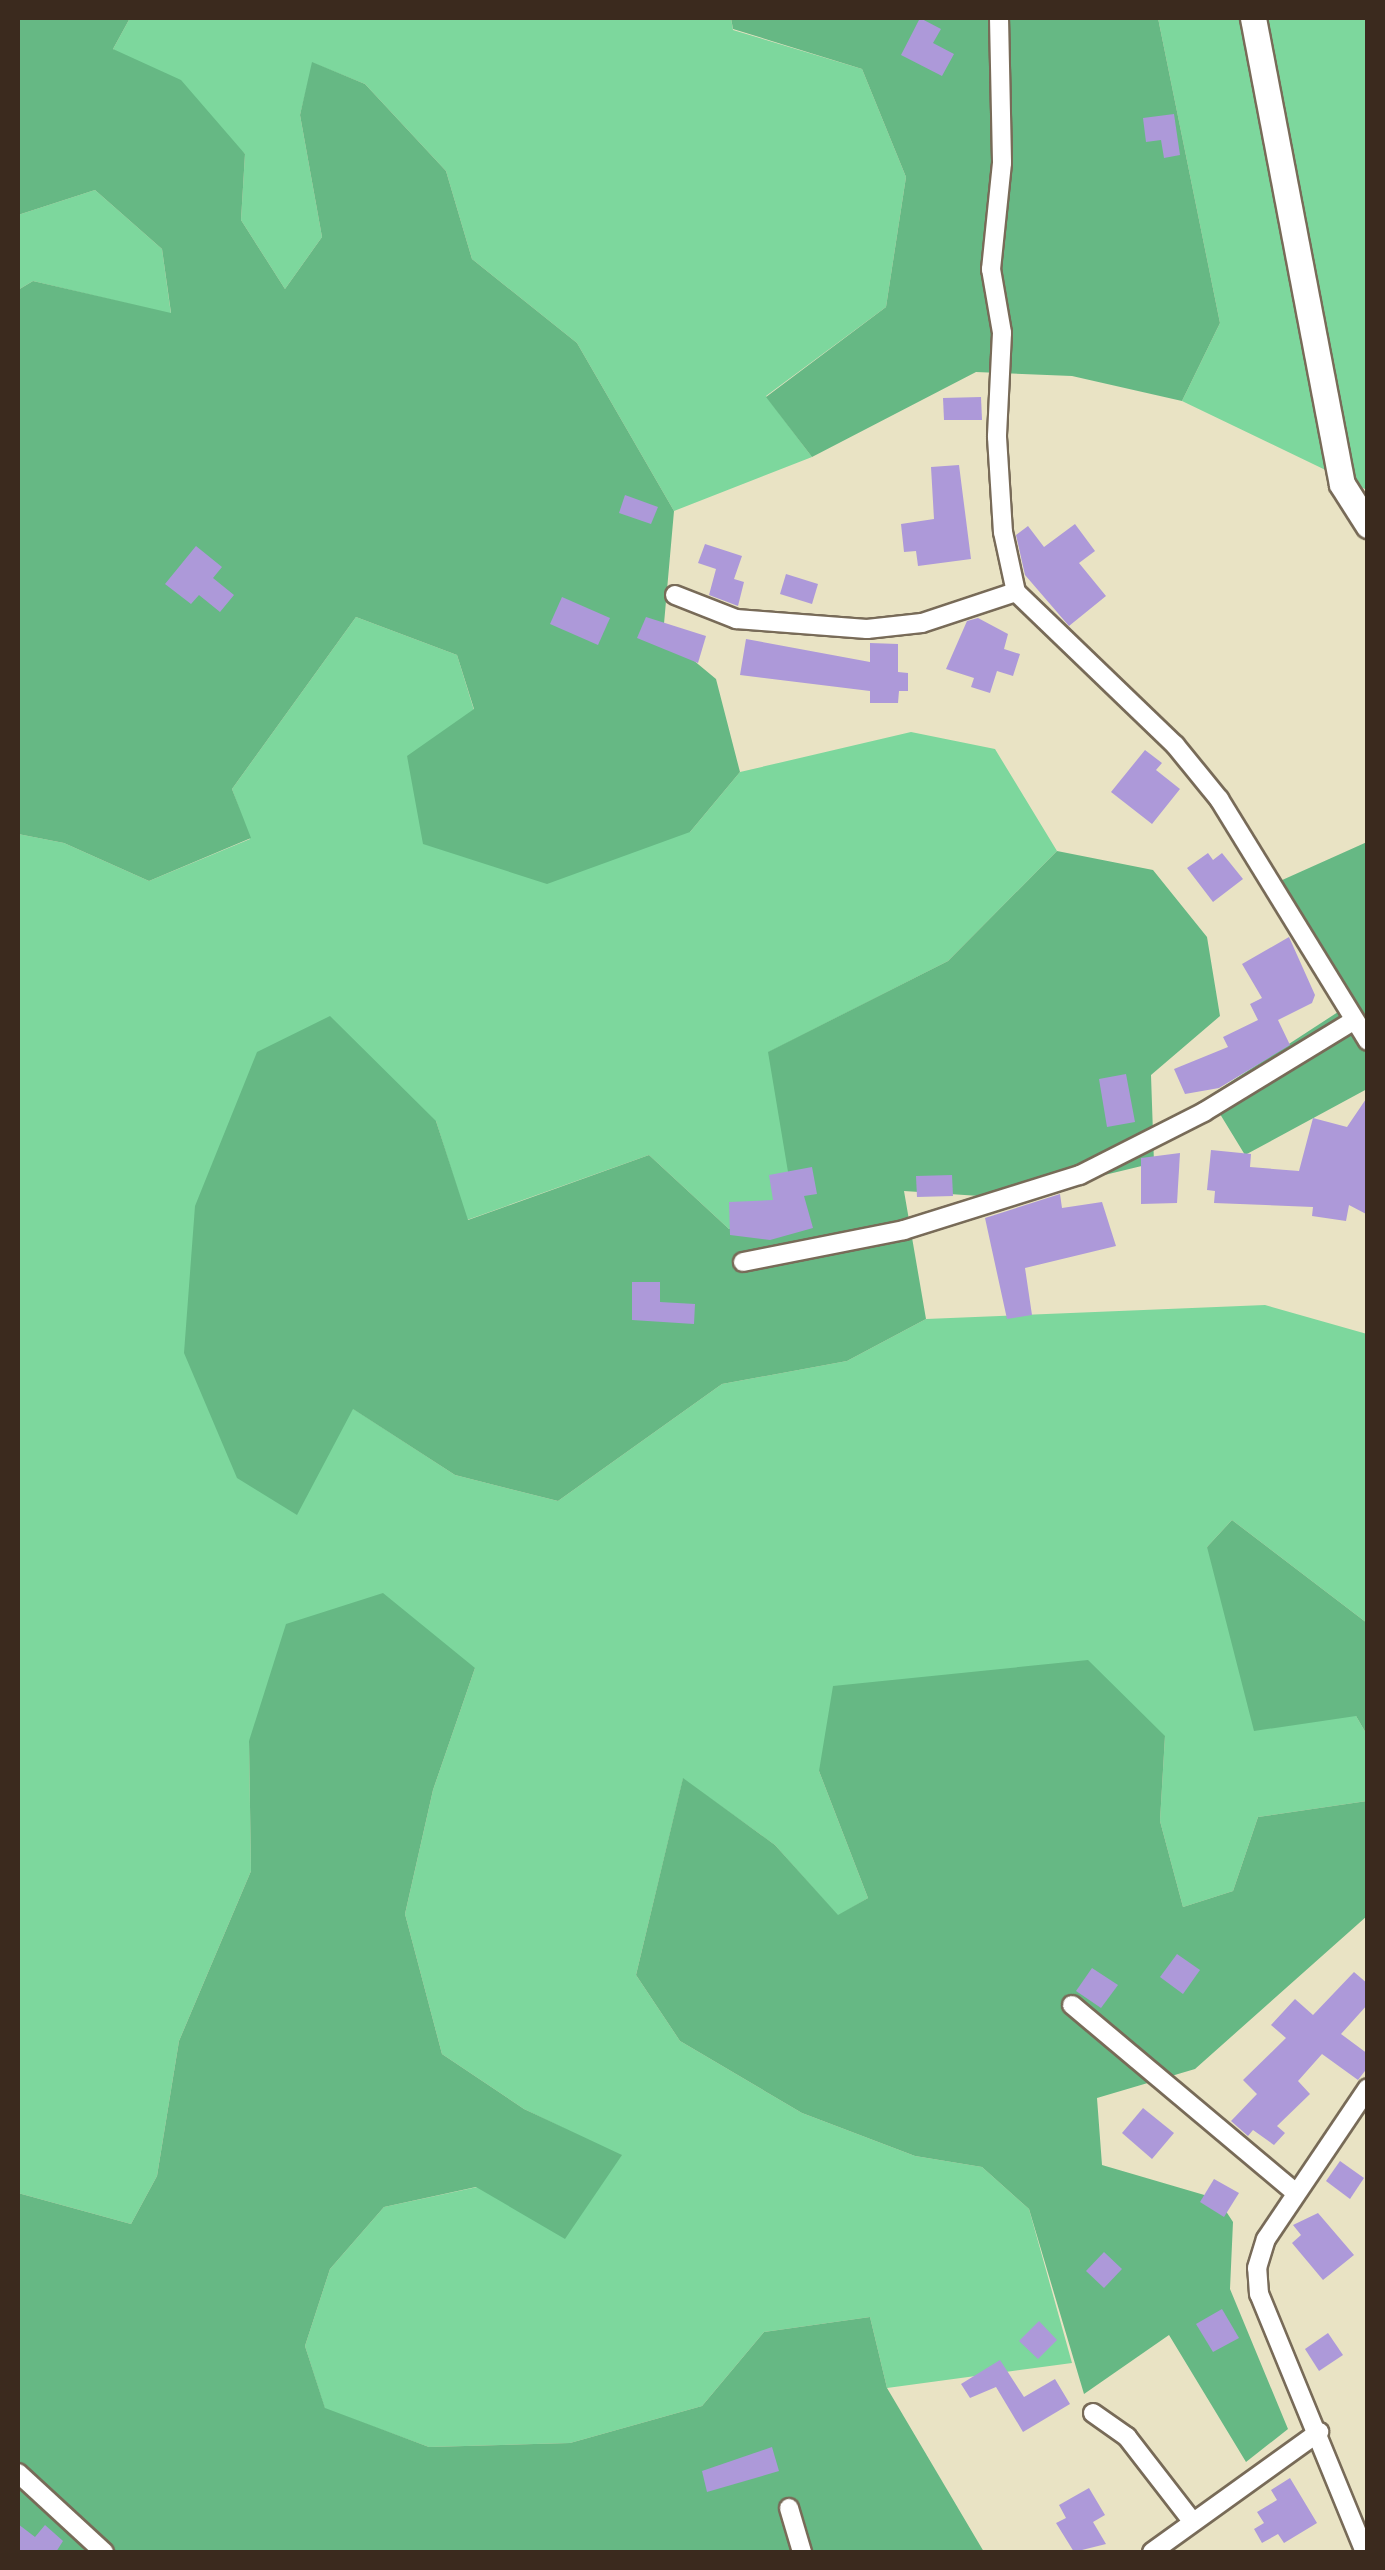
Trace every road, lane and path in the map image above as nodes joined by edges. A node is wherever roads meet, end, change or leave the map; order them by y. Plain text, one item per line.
1 (999, 18) edge
2 (1253, 18) edge
3 (1367, 522) edge
4 (1016, 592) junction
5 (675, 595) dead end
6 (1354, 1021) junction
7 (1368, 1042) edge
8 (742, 1262) dead end
9 (1072, 2005) dead end
10 (1368, 2088) edge
11 (1295, 2192) junction
12 (1093, 2413) dead end
13 (1318, 2432) junction
14 (18, 2473) edge
15 (789, 2508) dead end
16 (1192, 2521) junction
17 (104, 2552) edge
18 (802, 2552) edge
19 (1152, 2552) edge
20 (1365, 2552) edge

1 - 4 street
2 - 3 main road
4 - 5 street
4 - 6 street
6 - 7 street
6 - 8 street
9 - 11 street
10 - 11 street
11 - 13 street
12 - 16 street
13 - 16 street
13 - 20 street
14 - 17 street
15 - 18 street
16 - 19 street

